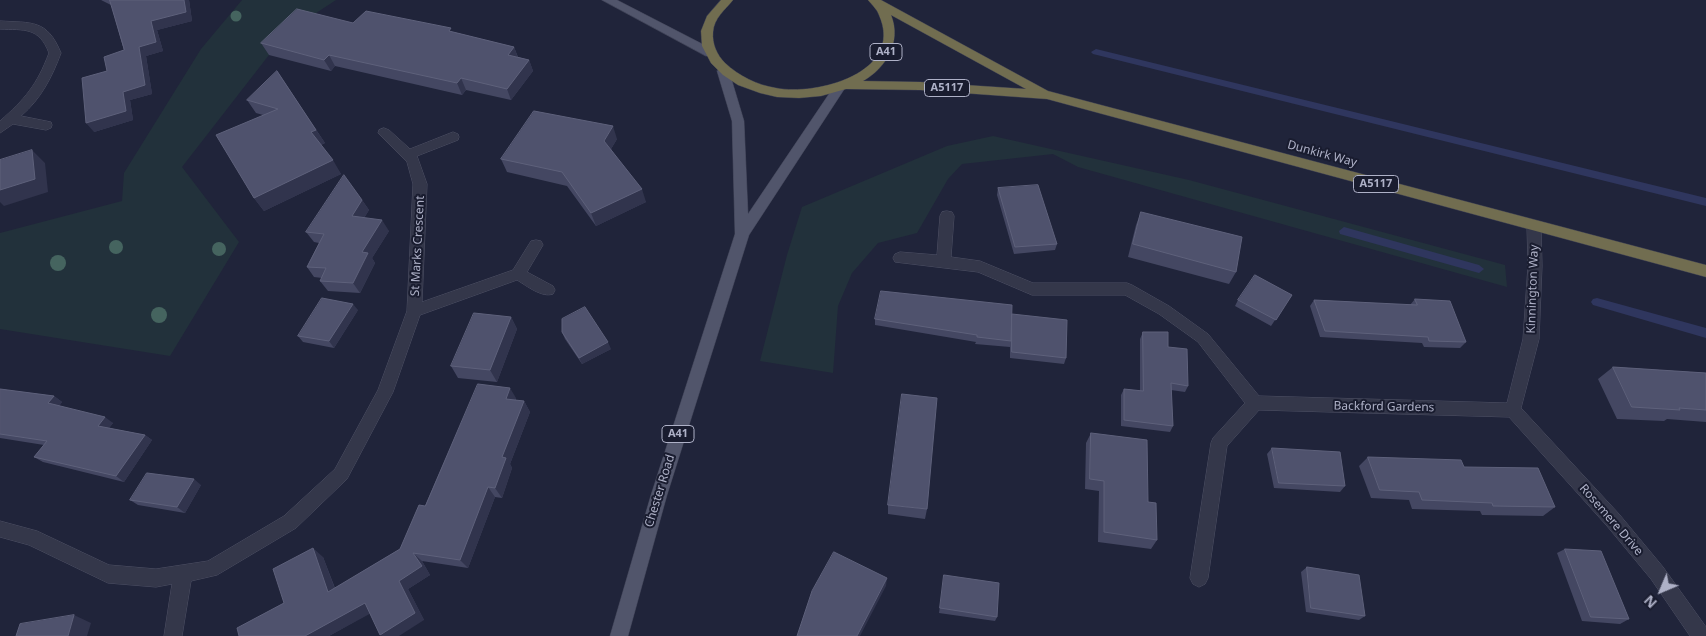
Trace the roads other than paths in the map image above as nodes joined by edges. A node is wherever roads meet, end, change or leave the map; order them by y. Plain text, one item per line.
1 (608, 0) edge
2 (727, 0) edge
3 (876, 2) edge
4 (0, 25) edge
5 (710, 53) junction
6 (723, 71) junction
7 (843, 86) junction
8 (1047, 95) junction
9 (5, 124) edge
10 (46, 125) dead end
11 (384, 133) dead end
12 (453, 137) dead end
13 (408, 155) junction
14 (947, 216) dead end
15 (1534, 226) junction
16 (742, 234) junction
17 (536, 246) dead end
18 (900, 258) dead end
19 (944, 261) junction
20 (1706, 271) edge
21 (518, 274) junction
22 (548, 290) dead end
23 (414, 311) junction
24 (1255, 403) junction
25 (1513, 410) junction
26 (0, 529) edge
27 (184, 574) junction
28 (1199, 578) dead end
29 (173, 636) edge
30 (619, 636) edge
31 (1701, 636) edge

1 - 5 main road
2 - 5 highway
3 - 7 highway, A41
3 - 8 highway, Dunkirk Way / A5117
4 - 9 street
5 - 6 highway, A41
6 - 7 highway, A41
6 - 16 main road, Chester Road / A41
7 - 8 highway, Dunkirk Way / A5117
7 - 16 main road, Chester Road / A41
8 - 15 highway, Dunkirk Way / A5117
9 - 10 street
11 - 13 street, St Marks Crescent
12 - 13 street
13 - 23 street, St Marks Crescent
14 - 19 street
15 - 20 highway, Dunkirk Way / A5117
15 - 25 street, Kinnington Way
16 - 30 main road, Chester Road / A41
17 - 21 street
18 - 19 street
19 - 24 street
21 - 22 street
21 - 23 street, St Marks Crescent
23 - 27 street, St Marks Crescent
24 - 25 street, Backford Gardens
24 - 28 street
25 - 31 street, Rosemere Drive
26 - 27 street, St Marks Crescent
27 - 29 street

